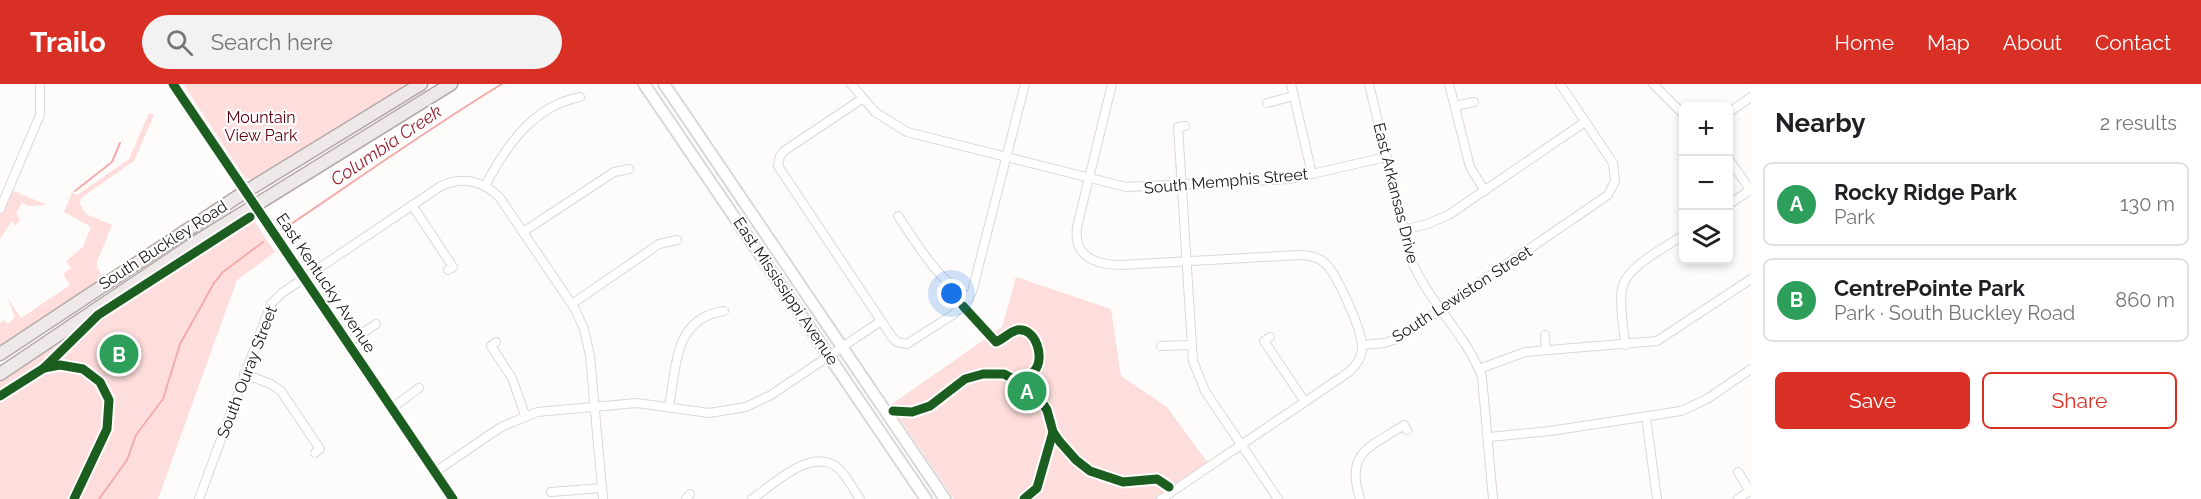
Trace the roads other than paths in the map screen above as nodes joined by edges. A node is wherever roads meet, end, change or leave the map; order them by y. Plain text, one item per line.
1 (40, 84) edge
2 (172, 84) edge
3 (421, 84) edge
4 (451, 84) edge
5 (644, 84) edge
6 (664, 84) edge
7 (851, 84) edge
8 (1023, 84) edge
9 (1112, 84) edge
10 (1291, 84) edge
11 (1369, 84) edge
12 (1449, 84) edge
13 (1560, 84) edge
14 (1653, 84) edge
15 (1294, 96) junction
16 (580, 97) dead end
17 (1751, 97) edge
18 (862, 99) junction
19 (1474, 102) dead end
20 (1268, 103) dead end
21 (1455, 106) junction
22 (1733, 109) edge
23 (1679, 111) edge
24 (1586, 122) junction
25 (1185, 126) dead end
26 (1386, 157) junction
27 (1006, 159) junction
28 (1733, 165) edge
29 (629, 169) dead end
30 (1312, 174) junction
31 (1088, 179) junction
32 (485, 186) junction
33 (1182, 186) junction
34 (1485, 190) junction
35 (1751, 191) edge
36 (246, 192) junction
37 (1733, 202) edge
38 (254, 205) junction
39 (412, 205) junction
40 (0, 209) edge
41 (898, 216) dead end
42 (1403, 230) junction
43 (523, 232) junction
44 (1679, 238) edge
45 (677, 240) dead end
46 (1186, 261) junction
47 (448, 270) dead end
48 (304, 278) junction
49 (1751, 279) edge
50 (969, 298) junction
51 (572, 304) junction
52 (1441, 310) junction
53 (724, 311) dead end
54 (881, 321) junction
55 (376, 324) dead end
56 (1545, 335) dead end
57 (1270, 338) dead end
58 (496, 342) dead end
59 (348, 343) junction
60 (1191, 345) junction
61 (1362, 345) junction
62 (1625, 345) junction
63 (843, 346) junction
64 (1161, 346) dead end
65 (1546, 350) junction
66 (0, 354) edge
67 (830, 355) junction
68 (1479, 369) junction
69 (1751, 369) edge
70 (0, 374) edge
71 (244, 374) junction
72 (420, 388) dead end
73 (1305, 402) junction
74 (594, 406) junction
75 (669, 406) junction
76 (392, 408) junction
77 (525, 416) junction
78 (1646, 417) junction
79 (1407, 430) dead end
80 (1489, 437) junction
81 (1241, 445) junction
82 (315, 453) dead end
83 (435, 472) junction
84 (1738, 472) dead end
85 (602, 488) junction
86 (1751, 490) edge
87 (551, 492) dead end
88 (199, 499) edge
89 (453, 499) edge
90 (603, 499) edge
91 (752, 499) edge
92 (860, 499) edge
93 (926, 499) edge
94 (945, 499) edge
95 (1161, 499) edge
96 (1278, 499) edge
97 (1360, 499) edge
98 (1493, 499) edge
99 (1657, 499) edge
100 (1738, 499) edge

1 - 40 street
2 - 36 street, East Kentucky Avenue
3 - 36 main road, South Buckley Road
4 - 38 main road, South Buckley Road
5 - 67 main road, East Mississippi Avenue
6 - 63 main road, East Mississippi Avenue
7 - 18 street, South Memphis Street
8 - 27 street
9 - 31 street
10 - 15 street
11 - 26 street, East Arkansas Drive
12 - 21 street
13 - 24 street, South Lewiston Street
14 - 23 street
15 - 20 street
15 - 30 street
16 - 32 street
17 - 22 street
18 - 27 street, South Memphis Street
18 - 54 street
19 - 21 street
21 - 34 street
24 - 34 street
24 - 52 street, South Lewiston Street
25 - 33 street
26 - 30 street, South Memphis Street
26 - 42 street, East Arkansas Drive
27 - 31 street, South Memphis Street
27 - 50 street
28 - 35 street
29 - 43 street
30 - 33 street, South Memphis Street
31 - 33 street, South Memphis Street
31 - 46 street
32 - 39 street, South Ouray Street
32 - 43 street
33 - 46 street
34 - 42 street
35 - 37 street
36 - 38 street, East Kentucky Avenue
36 - 66 main road, South Buckley Road
38 - 48 street, East Kentucky Avenue
38 - 70 main road, South Buckley Road
39 - 47 street
39 - 48 street, South Ouray Street
41 - 50 street
42 - 52 street, East Arkansas Drive
43 - 51 street
44 - 62 street
45 - 51 street
46 - 60 street
46 - 61 street
48 - 59 street, East Kentucky Avenue
48 - 71 street, South Ouray Street
49 - 62 street
50 - 54 street
51 - 74 street
52 - 61 street, South Lewiston Street
52 - 68 street, East Arkansas Drive
53 - 75 street
54 - 63 street
55 - 59 street, East Kentucky Avenue
56 - 65 street
57 - 73 street
58 - 77 street
59 - 76 street, East Kentucky Avenue
60 - 64 street
60 - 81 street
61 - 73 street
62 - 65 street
63 - 67 street
63 - 94 main road, East Mississippi Avenue
65 - 68 street
67 - 75 street
67 - 93 main road, East Mississippi Avenue
68 - 80 street, East Arkansas Drive
69 - 78 street
71 - 82 street
71 - 88 street, South Ouray Street
72 - 76 street
73 - 81 street
74 - 75 street
74 - 77 street
74 - 85 street
76 - 83 street, East Kentucky Avenue
77 - 83 street
78 - 80 street
78 - 99 street
79 - 97 street
80 - 98 street, East Arkansas Drive
81 - 95 street
81 - 96 street
83 - 89 street, East Kentucky Avenue
84 - 86 street
85 - 87 street
85 - 90 street
86 - 100 street
91 - 92 street

